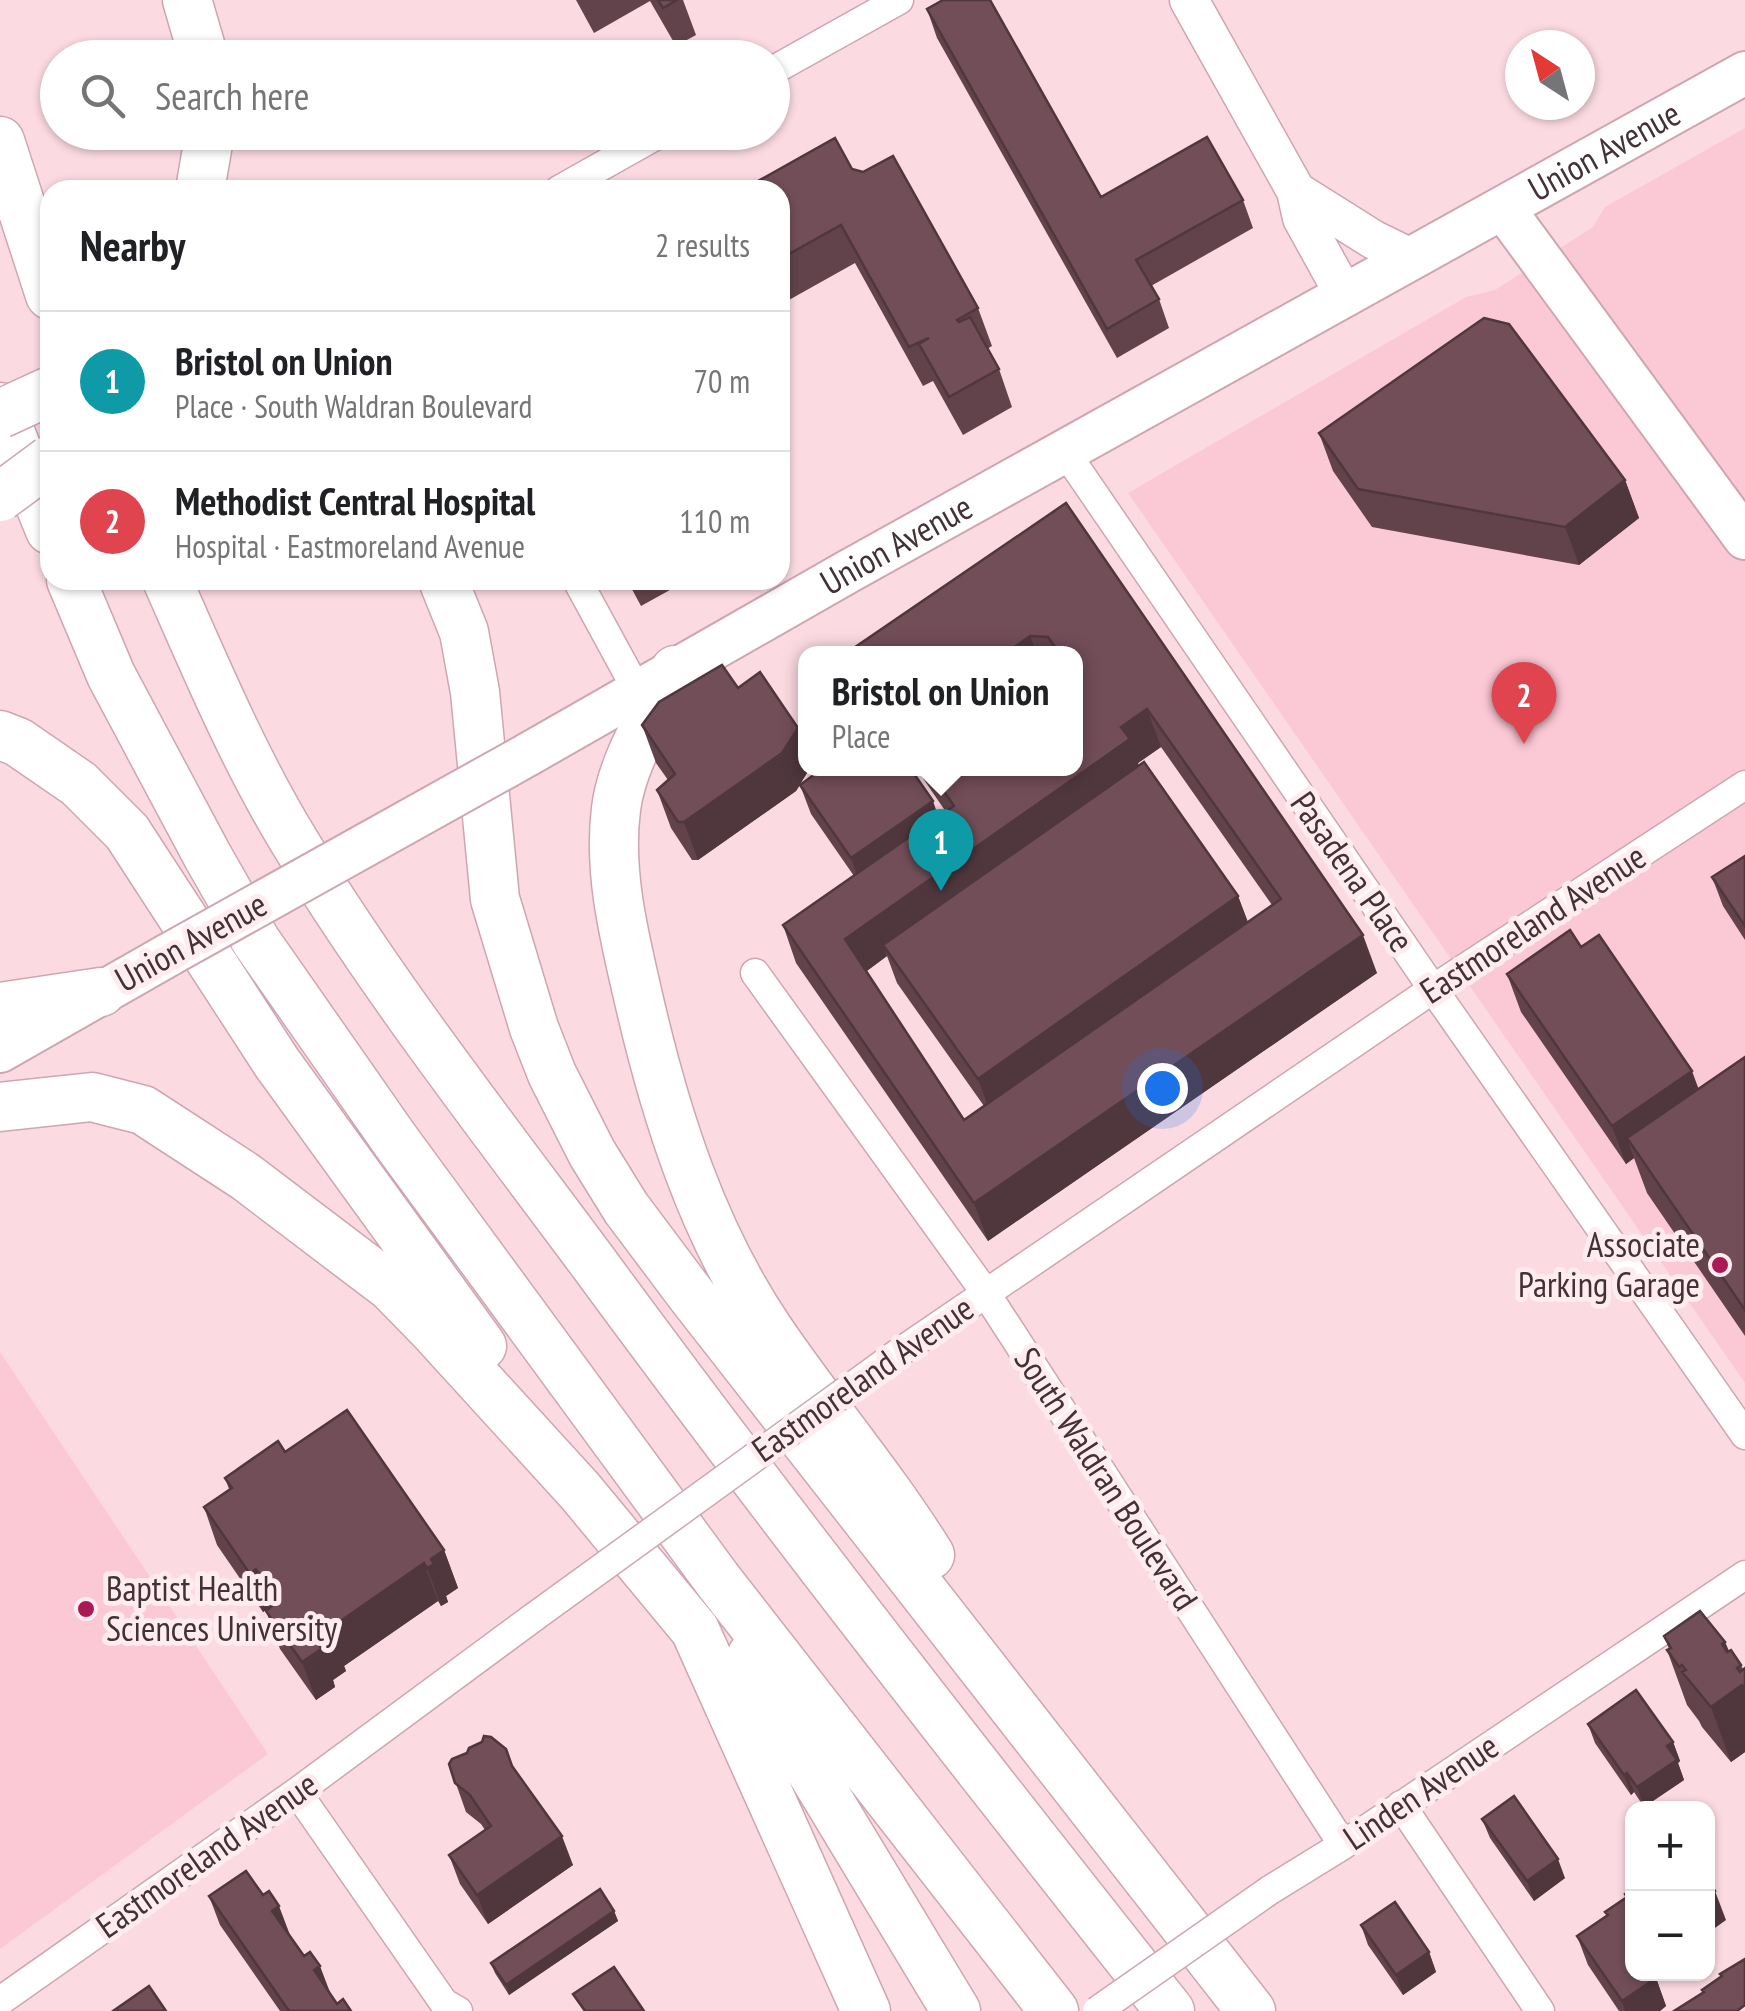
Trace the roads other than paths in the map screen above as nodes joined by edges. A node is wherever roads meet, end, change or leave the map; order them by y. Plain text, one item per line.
1 (186, 0) edge
2 (899, 0) edge
3 (1189, 0) edge
4 (198, 40) edge
5 (790, 61) edge
6 (1745, 73) edge
7 (0, 140) edge
8 (207, 150) edge
9 (630, 150) edge
10 (202, 180) edge
11 (577, 180) edge
12 (1296, 192) junction
13 (1503, 208) junction
14 (1411, 258) junction
15 (40, 264) edge
16 (1344, 294) junction
17 (40, 395) edge
18 (0, 411) edge
19 (1066, 453) junction
20 (40, 467) edge
21 (0, 497) edge
22 (40, 506) edge
23 (1745, 538) edge
24 (75, 590) edge
25 (171, 590) edge
26 (447, 590) edge
27 (585, 590) edge
28 (657, 681) junction
29 (0, 735) edge
30 (1745, 785) edge
31 (755, 974) dead end
32 (1433, 989) junction
33 (101, 992) junction
34 (0, 1007) edge
35 (0, 1051) edge
36 (0, 1107) edge
37 (986, 1292) junction
38 (1745, 1435) edge
39 (580, 1491) junction
40 (1745, 1574) edge
41 (716, 1579) junction
42 (1080, 1790) junction
43 (298, 1792) junction
44 (1401, 1806) junction
45 (1343, 1845) junction
46 (0, 2001) edge
47 (458, 2011) edge
48 (866, 2011) edge
49 (956, 2011) edge
50 (1054, 2011) edge
51 (1097, 2011) edge
52 (1170, 2011) edge
53 (1251, 2011) edge
54 (1540, 2011) edge

1 - 4 highway
2 - 5 street
3 - 12 street
6 - 13 main road, Union Avenue
7 - 15 highway
8 - 10 highway
9 - 11 street
12 - 14 street
12 - 16 street
13 - 14 main road, Union Avenue
13 - 23 main road
14 - 16 main road, Union Avenue
16 - 19 main road, Union Avenue
17 - 18 highway, bridge
18 - 22 highway
19 - 28 main road, Union Avenue
19 - 32 street, Pasadena Place
20 - 21 highway, bridge
24 - 41 highway
25 - 52 highway
26 - 42 highway
27 - 28 street
28 - 33 main road, Union Avenue, bridge
28 - 42 highway
29 - 39 highway
30 - 32 street, Eastmoreland Avenue
31 - 37 street, South Waldran Boulevard
32 - 37 street, Eastmoreland Avenue
32 - 38 street, Pasadena Place
33 - 34 highway
33 - 35 main road, Union Avenue
36 - 39 highway
37 - 43 street, Eastmoreland Avenue, bridge
37 - 45 street, South Waldran Boulevard
39 - 48 highway
40 - 44 street, Linden Avenue
41 - 49 highway
41 - 50 highway
42 - 53 highway
43 - 46 street, Eastmoreland Avenue
43 - 47 street
44 - 45 street, Linden Avenue
44 - 54 street
45 - 51 street, Linden Avenue, bridge

